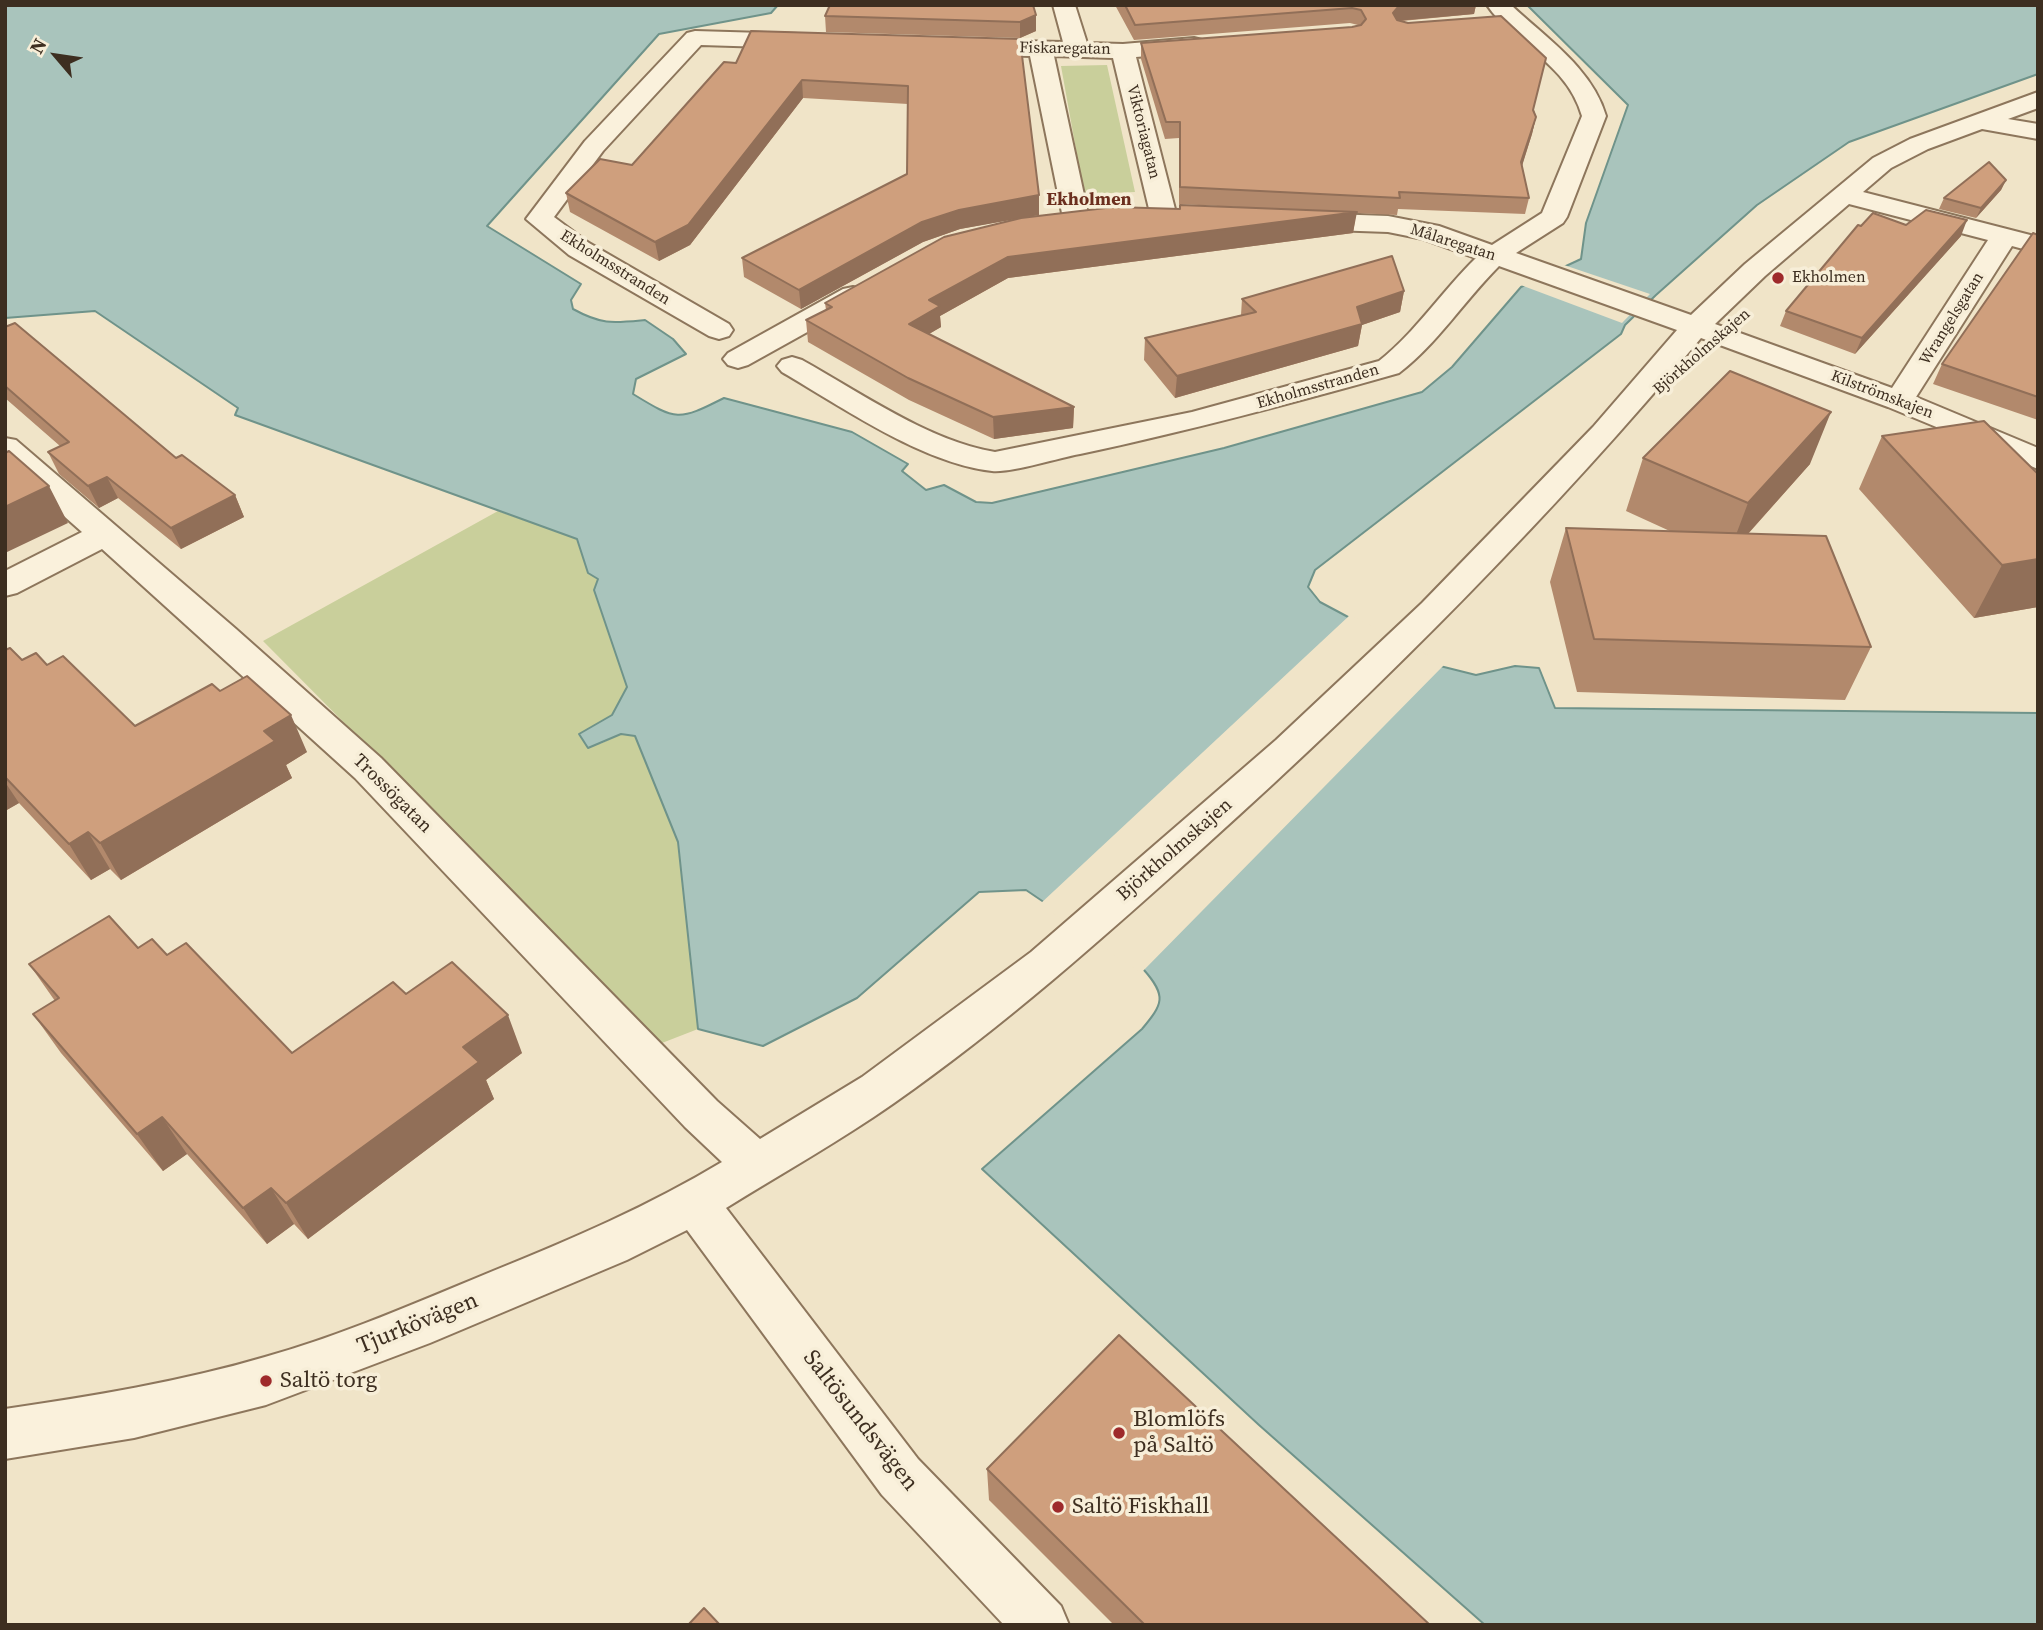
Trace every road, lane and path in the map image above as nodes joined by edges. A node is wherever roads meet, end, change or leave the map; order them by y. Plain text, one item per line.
1 (1064, 5) edge
2 (1499, 16) edge
3 (820, 42) edge
4 (1217, 44) edge
5 (944, 46) edge
6 (1076, 49) junction
7 (1041, 50) junction
8 (1123, 51) junction
9 (2038, 99) edge
10 (1981, 121) junction
11 (2038, 132) edge
12 (1843, 195) junction
13 (1163, 214) edge
14 (1076, 219) edge
15 (1282, 220) edge
16 (2004, 236) junction
17 (2038, 245) edge
18 (1493, 256) junction
19 (873, 285) edge
20 (1696, 326) junction
21 (719, 330) dead end
22 (1725, 336) junction
23 (738, 359) dead end
24 (793, 366) dead end
25 (1899, 401) junction
26 (1604, 434) junction
27 (5, 447) edge
28 (2038, 459) edge
29 (104, 534) junction
30 (5, 585) edge
31 (757, 1165) junction
32 (695, 1203) junction
33 (5, 1434) edge
34 (1042, 1625) edge

1 - 6 street
2 - 18 street, Ekholmsstranden
3 - 21 street, Ekholmsstranden
4 - 8 street, Fiskaregatan
5 - 7 street, Fiskaregatan
6 - 7 street, Fiskaregatan
6 - 8 street, Fiskaregatan
7 - 14 street
8 - 13 street, Viktoriagatan
9 - 10 street, Björkholmskajen
10 - 11 street
10 - 12 street, Björkholmskajen
12 - 16 street
12 - 20 street, Björkholmskajen
12 - 22 street, Björkholmskajen
15 - 18 street, Målaregatan
16 - 17 street
16 - 25 street, Wrangelsgatan
18 - 20 street, Målaregatan
18 - 24 street, Ekholmsstranden
19 - 23 street
20 - 22 street, Målaregatan
20 - 26 street, Björkholmskajen
22 - 25 street, Kilströmskajen
22 - 26 street, Björkholmskajen
25 - 28 street, Kilströmskajen
26 - 31 street, Björkholmskajen
27 - 29 street, Trossögatan
29 - 30 street
29 - 31 street, Trossögatan
31 - 32 street, Björkholmskajen
32 - 33 street, Tjurkövägen
32 - 34 street, Saltösundsvägen

